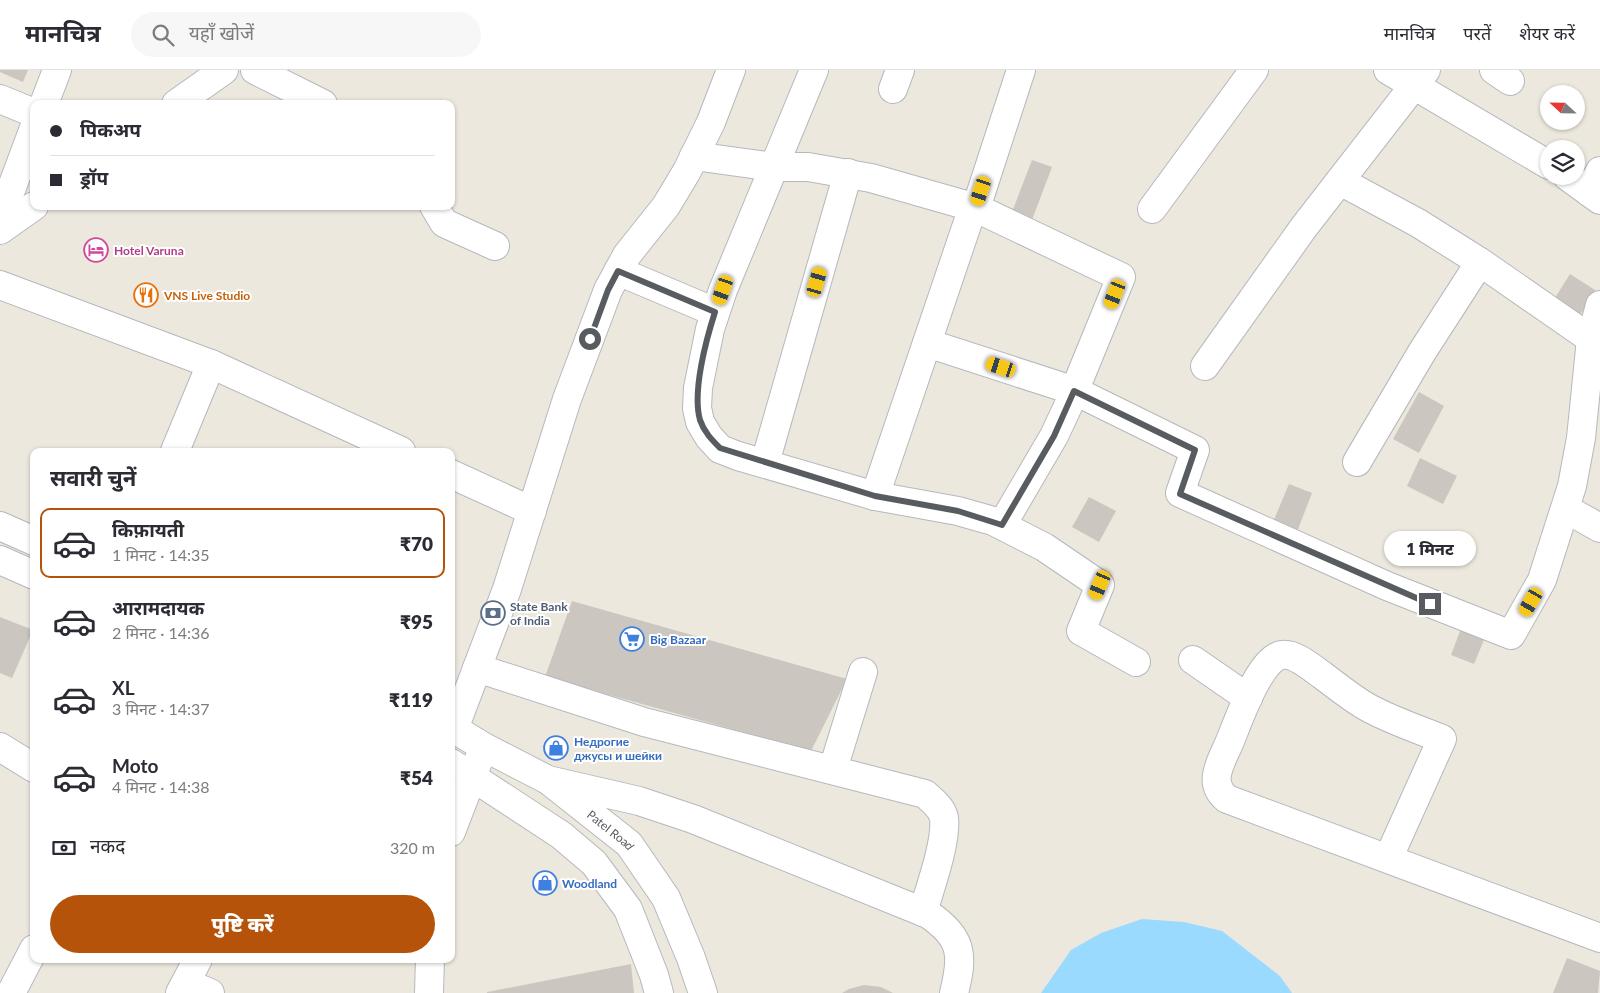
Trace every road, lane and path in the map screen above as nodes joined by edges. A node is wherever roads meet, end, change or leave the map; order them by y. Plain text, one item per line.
1 (57, 70) edge
2 (224, 70) edge
3 (255, 70) edge
4 (731, 70) edge
5 (814, 70) edge
6 (1022, 70) edge
7 (1254, 70) edge
8 (1388, 70) edge
9 (1420, 78) edge
10 (0, 99) edge
11 (46, 100) edge
12 (182, 100) edge
13 (315, 100) edge
14 (30, 111) edge
15 (30, 139) edge
16 (694, 156) junction
17 (1540, 159) edge
18 (774, 168) junction
19 (848, 173) junction
20 (1340, 181) junction
21 (974, 208) junction
22 (30, 209) edge
23 (1152, 209) dead end
24 (436, 210) edge
25 (0, 219) edge
26 (0, 230) edge
27 (495, 246) dead end
28 (1480, 262) junction
29 (618, 271) junction
30 (0, 285) edge
31 (1600, 305) edge
32 (715, 312) junction
33 (1591, 339) junction
34 (927, 343) junction
35 (211, 364) junction
36 (1205, 366) dead end
37 (1594, 372) edge
38 (1074, 391) junction
39 (176, 448) edge
40 (394, 448) edge
41 (1357, 462) dead end
42 (765, 463) junction
43 (455, 476) edge
44 (875, 496) junction
45 (1566, 509) junction
46 (532, 512) junction
47 (1002, 525) junction
48 (0, 526) edge
49 (1600, 528) edge
50 (30, 539) edge
51 (0, 560) edge
52 (30, 573) edge
53 (1193, 660) dead end
54 (1136, 662) dead end
55 (477, 668) junction
56 (862, 672) dead end
57 (1248, 698) junction
58 (455, 723) edge
59 (455, 729) edge
60 (484, 747) junction
61 (0, 748) edge
62 (30, 766) edge
63 (833, 769) junction
64 (462, 770) edge
65 (548, 780) junction
66 (455, 809) edge
67 (1388, 859) junction
68 (923, 912) junction
69 (1600, 938) edge
70 (30, 957) edge
71 (196, 963) edge
72 (430, 963) edge
73 (183, 988) edge
74 (11, 993) edge
75 (210, 993) edge
76 (429, 993) edge
77 (659, 993) edge
78 (703, 993) edge
79 (954, 993) edge

1 - 11 street
2 - 12 street
3 - 13 street
4 - 16 street
5 - 18 street
6 - 21 street
7 - 23 street
8 - 9 street
9 - 17 street
9 - 20 street
10 - 14 street
15 - 25 street
16 - 18 street
16 - 29 street
18 - 19 street
18 - 32 street
19 - 21 street
19 - 42 street
20 - 28 street
20 - 36 street
21 - 34 street
21 - 38 street
22 - 26 street
24 - 27 street
28 - 33 street
28 - 41 street
29 - 32 street
29 - 46 street
30 - 35 street
31 - 33 street
32 - 42 street
33 - 37 street
34 - 38 street
34 - 44 street
35 - 39 street
35 - 40 street
37 - 45 street
38 - 45 street
38 - 47 street
42 - 44 street
43 - 46 street
44 - 47 street
45 - 49 street
46 - 55 street
47 - 54 street
48 - 50 street
51 - 52 street
53 - 57 street
55 - 58 street
55 - 63 street
56 - 63 street
57 - 67 street
57 - 67 street
59 - 60 street, Patel Road
60 - 64 street
60 - 65 street, Patel Road
61 - 62 street
63 - 68 street
64 - 66 street
64 - 77 street
65 - 68 street
65 - 78 street, Patel Road
67 - 69 street
68 - 79 street
70 - 74 street
71 - 73 street
72 - 76 street
73 - 75 street

